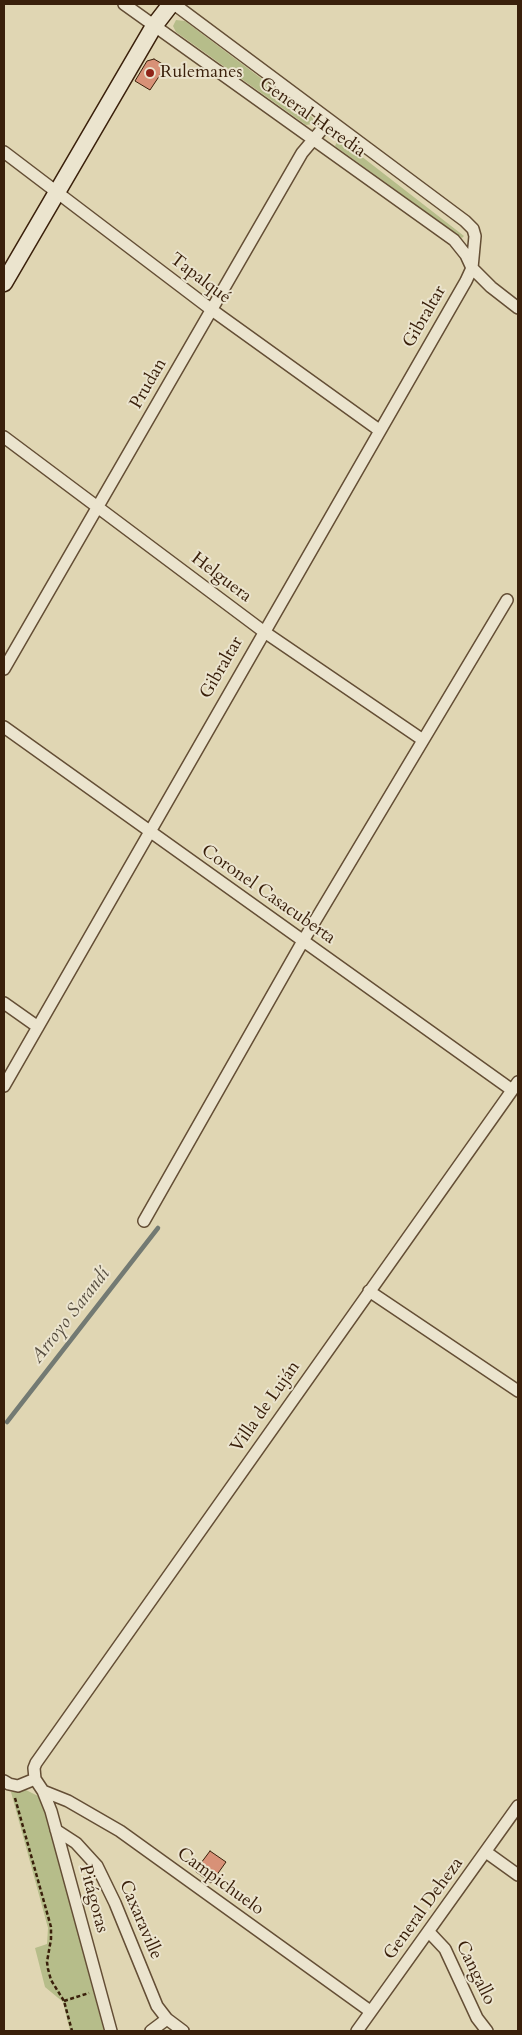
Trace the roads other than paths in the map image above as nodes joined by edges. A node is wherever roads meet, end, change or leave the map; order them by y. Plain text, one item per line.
1 (124, 4) edge
2 (172, 4) edge
3 (154, 26) junction
4 (329, 121) junction
5 (312, 140) junction
6 (4, 152) edge
7 (56, 193) junction
8 (472, 268) junction
9 (4, 284) edge
10 (518, 308) edge
11 (212, 310) junction
12 (379, 430) junction
13 (4, 437) edge
14 (98, 508) junction
15 (507, 600) dead end
16 (263, 632) junction
17 (4, 669) edge
18 (4, 727) edge
19 (422, 740) junction
20 (149, 832) junction
21 (303, 941) junction
22 (4, 1003) edge
23 (38, 1028) junction
24 (4, 1086) edge
25 (515, 1086) edge
26 (144, 1221) dead end
27 (370, 1291) junction
28 (518, 1391) edge
29 (35, 1779) junction
30 (4, 1781) edge
31 (43, 1791) junction
32 (518, 1806) edge
33 (56, 1830) junction
34 (486, 1852) junction
35 (518, 1875) edge
36 (429, 1932) junction
37 (370, 2012) junction
38 (167, 2019) junction
39 (110, 2031) edge
40 (151, 2031) edge
41 (183, 2031) edge
42 (357, 2031) edge
43 (487, 2031) edge

1 - 3 street, General Heredia
2 - 3 main road
2 - 4 street, General Heredia
3 - 5 street, General Heredia
3 - 7 main road
4 - 5 street, Prudan
4 - 8 street, General Heredia
5 - 8 street, General Heredia
5 - 11 street, Prudan
6 - 7 street, Tapalqué
7 - 9 main road
7 - 11 street, Tapalqué
8 - 10 street, General Heredia
8 - 12 street, Gibraltar
11 - 12 street, Tapalqué
11 - 14 street, Prudan
12 - 16 street, Gibraltar
13 - 14 street, Helguera
14 - 16 street, Helguera
14 - 17 street, Prudan
15 - 19 street
16 - 19 street, Helguera
16 - 20 street, Gibraltar
18 - 20 street, Coronel Casacuberta
19 - 21 street
20 - 21 street, Coronel Casacuberta
20 - 23 street, Gibraltar
21 - 25 street, Coronel Casacuberta
21 - 26 street
22 - 23 street
23 - 24 street, Gibraltar
25 - 27 street, Villa de Luján
27 - 28 street
27 - 29 street, Villa de Luján
29 - 30 street
29 - 31 street, Pitágoras
31 - 33 street, Pitágoras
31 - 37 street, Campichuelo
32 - 34 street, General Deheza
33 - 38 street, Caxaraville
33 - 39 street, Pitágoras
34 - 35 street
34 - 36 street, General Deheza
36 - 37 street, General Deheza
36 - 43 street, Cangallo
37 - 42 street, General Deheza
38 - 40 street
38 - 41 street, Caxaraville

